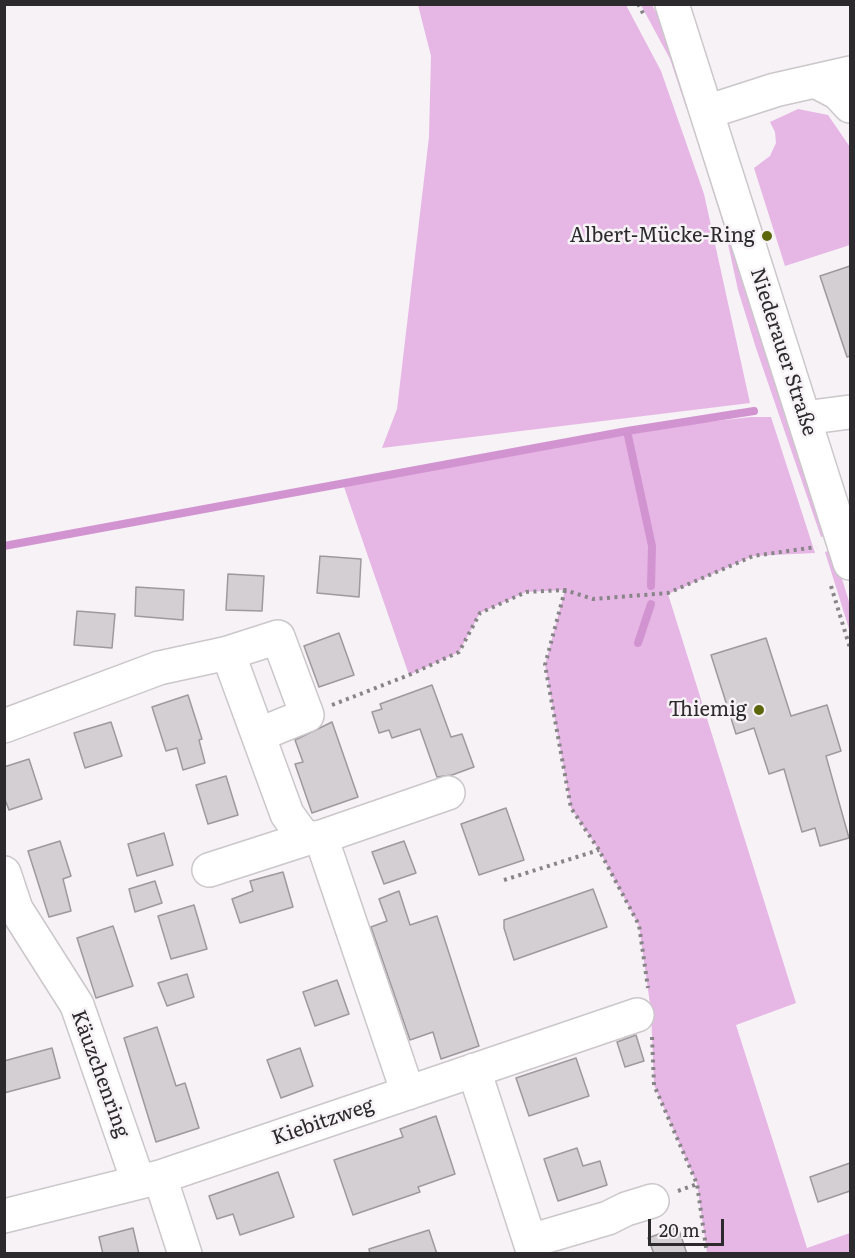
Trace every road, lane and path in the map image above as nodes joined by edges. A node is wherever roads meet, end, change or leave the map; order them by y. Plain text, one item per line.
1 (672, 4) edge
2 (850, 73) edge
3 (817, 82) junction
4 (850, 106) edge
5 (707, 112) junction
6 (850, 412) edge
7 (804, 418) junction
8 (841, 560) edge
9 (565, 590) junction
10 (850, 648) edge
11 (228, 653) junction
12 (307, 715) junction
13 (4, 726) edge
14 (258, 735) junction
15 (448, 793) dead end
16 (313, 838) junction
17 (599, 849) junction
18 (209, 870) dead end
19 (4, 873) edge
20 (504, 880) dead end
21 (8, 906) edge
22 (646, 1013) junction
23 (474, 1070) junction
24 (408, 1093) junction
25 (149, 1179) junction
26 (652, 1201) dead end
27 (4, 1216) edge
28 (532, 1247) edge
29 (185, 1254) edge
30 (707, 1254) edge

1 - 5 street, Niederauer Straße
2 - 3 street
3 - 4 street
3 - 5 street
5 - 7 street, Niederauer Straße
6 - 7 street
7 - 8 street, Niederauer Straße
8 - 9 path
8 - 10 path
9 - 12 path
9 - 17 path
11 - 12 street
11 - 13 street
11 - 14 street
12 - 14 street
14 - 16 street
15 - 16 street
16 - 18 street
16 - 24 street
17 - 20 path
17 - 22 path
19 - 21 street, Käuzchenring
21 - 25 street, Käuzchenring
22 - 23 street, Kiebitzweg
22 - 30 path
23 - 24 street, Kiebitzweg
23 - 28 street
24 - 25 street, Kiebitzweg
25 - 27 street, Kiebitzweg
25 - 29 street, Käuzchenring
26 - 28 street

